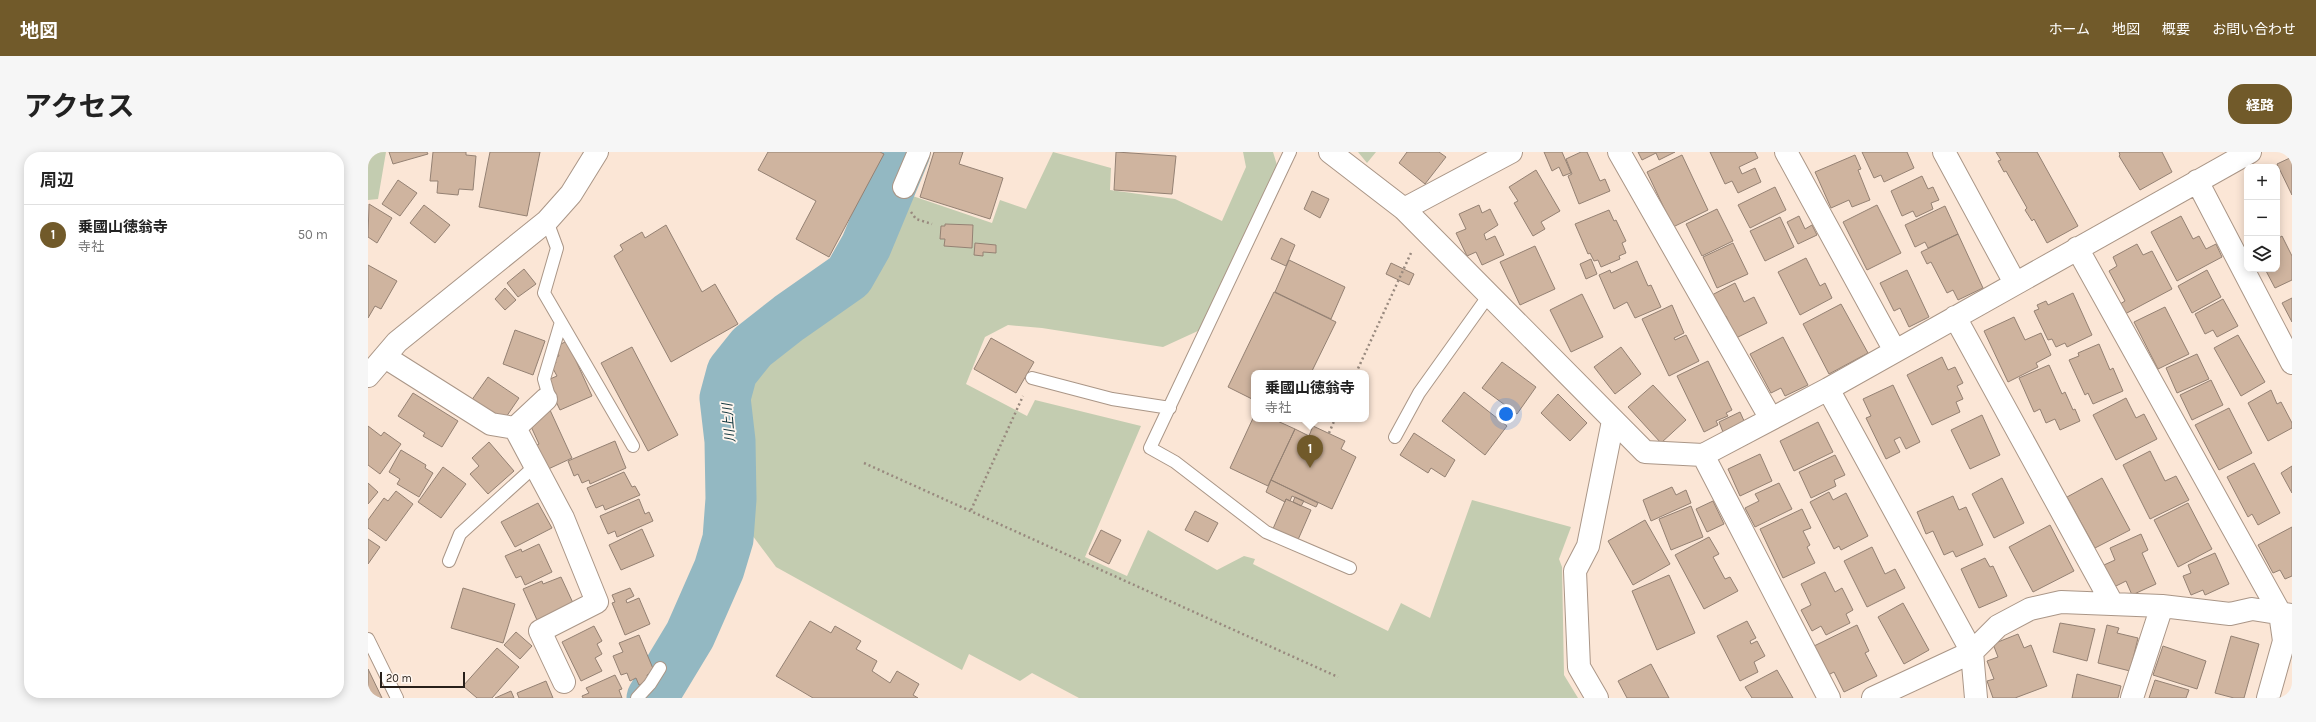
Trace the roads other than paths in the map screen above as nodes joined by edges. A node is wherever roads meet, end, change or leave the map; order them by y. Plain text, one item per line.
1 (597, 152) edge
2 (919, 152) edge
3 (1290, 152) edge
4 (1330, 152) edge
5 (1511, 152) edge
6 (1619, 152) edge
7 (1786, 152) edge
8 (1944, 152) edge
9 (2250, 152) edge
10 (2197, 181) junction
11 (904, 187) dead end
12 (1404, 208) junction
13 (547, 221) junction
14 (2077, 248) junction
15 (2015, 283) junction
16 (1489, 295) junction
17 (1955, 317) junction
18 (561, 322) junction
19 (1895, 351) junction
20 (384, 356) junction
21 (2292, 363) edge
22 (368, 376) edge
23 (1032, 378) road end
24 (1828, 389) junction
25 (546, 399) joint
26 (1170, 408) junction
27 (1771, 419) junction
28 (1613, 421) junction
29 (515, 428) junction
30 (1395, 437) dead end
31 (632, 446) dead end
32 (1703, 455) junction
33 (535, 466) junction
34 (449, 561) dead end
35 (1350, 568) dead end
36 (2112, 603) junction
37 (2162, 606) junction
38 (2288, 611) edge
39 (368, 639) edge
40 (1972, 652) junction
41 (660, 668) dead end
42 (564, 682) dead end
43 (397, 698) edge
44 (637, 698) edge
45 (1597, 698) edge
46 (1829, 698) edge
47 (1873, 698) edge
48 (1976, 698) edge
49 (2132, 698) edge
50 (2268, 698) edge

1 - 13 street
2 - 11 street
3 - 26 lane
4 - 12 street
5 - 12 street
6 - 27 street
7 - 19 street
8 - 15 street
9 - 10 street
10 - 14 street
10 - 21 street
12 - 16 street
13 - 18 lane
13 - 20 street
14 - 15 street
14 - 38 street
15 - 17 street
16 - 28 street
16 - 30 lane
17 - 19 street
17 - 36 street
18 - 25 lane
18 - 31 lane
19 - 24 street
20 - 22 street
20 - 29 street
23 - 26 lane
24 - 27 street
24 - 40 street
25 - 29 street
26 - 35 lane
27 - 32 street
28 - 32 street
28 - 45 street
29 - 33 street
32 - 46 street
33 - 34 lane
33 - 42 street
36 - 37 street
36 - 40 street
37 - 38 street
37 - 49 street
38 - 50 street
39 - 43 lane
40 - 47 street
40 - 48 street
41 - 44 lane

